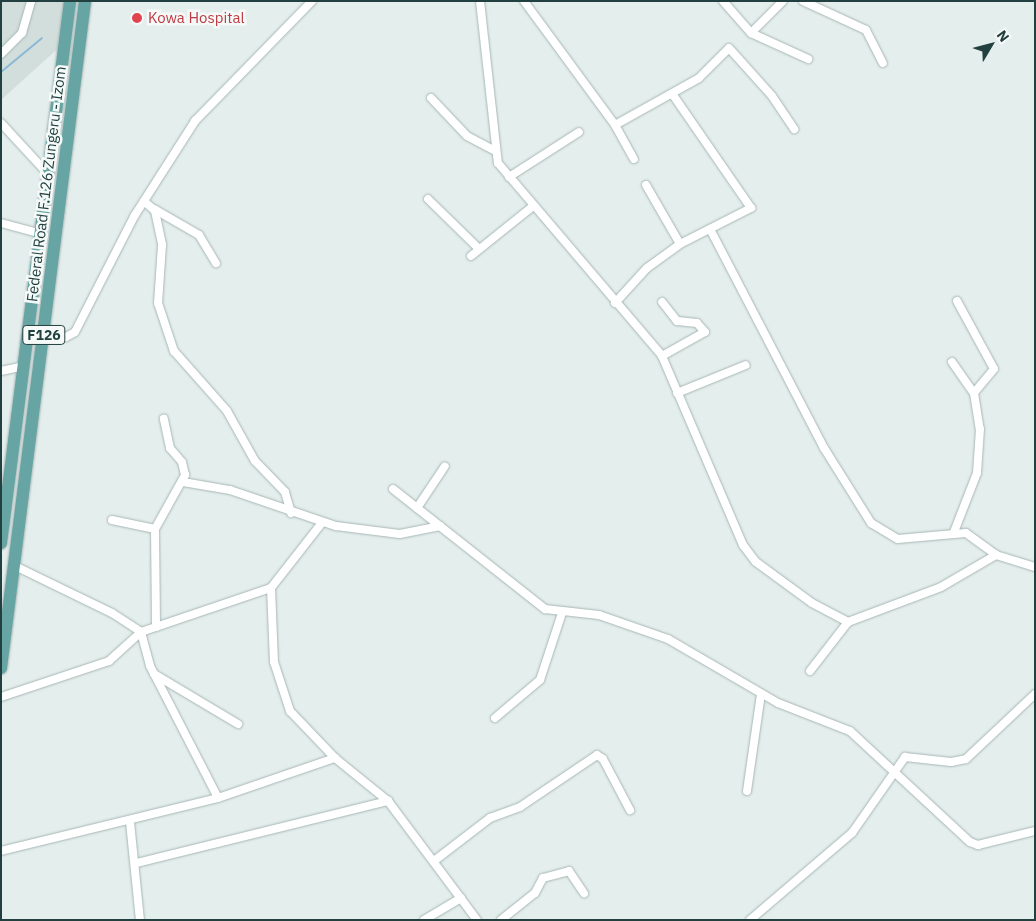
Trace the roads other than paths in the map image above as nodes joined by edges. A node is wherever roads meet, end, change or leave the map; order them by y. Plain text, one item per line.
1 (31, 1) edge
2 (70, 1) edge
3 (85, 1) edge
4 (312, 1) edge
5 (480, 1) edge
6 (524, 1) edge
7 (723, 1) edge
8 (783, 1) edge
9 (803, 1) edge
10 (751, 33) junction
11 (1, 54) edge
12 (808, 59) dead end
13 (884, 63) dead end
14 (673, 95) junction
15 (431, 98) dead end
16 (1, 123) edge
17 (616, 125) junction
18 (794, 129) dead end
19 (578, 132) dead end
20 (493, 150) junction
21 (634, 158) dead end
22 (48, 174) junction
23 (508, 177) junction
24 (646, 184) dead end
25 (45, 195) junction
26 (61, 198) junction
27 (428, 199) dead end
28 (144, 202) junction
29 (532, 207) junction
30 (154, 209) junction
31 (1, 223) edge
32 (710, 229) junction
33 (38, 233) junction
34 (680, 244) junction
35 (479, 250) junction
36 (471, 256) dead end
37 (216, 263) dead end
38 (957, 300) dead end
39 (662, 302) dead end
40 (615, 303) junction
41 (44, 334) junction
42 (662, 356) junction
43 (952, 362) dead end
44 (746, 365) dead end
45 (24, 366) junction
46 (2, 367) edge
47 (676, 393) junction
48 (974, 394) junction
49 (164, 419) dead end
50 (444, 466) dead end
51 (183, 482) junction
52 (393, 489) dead end
53 (417, 508) junction
54 (291, 512) junction
55 (112, 520) dead end
56 (321, 524) junction
57 (440, 526) junction
58 (154, 529) junction
59 (954, 532) junction
60 (1, 543) edge
61 (996, 555) junction
62 (15, 566) junction
63 (1035, 567) edge
64 (271, 588) junction
65 (562, 612) junction
66 (848, 622) junction
67 (156, 627) junction
68 (141, 632) junction
69 (1, 668) edge
70 (810, 671) dead end
71 (153, 673) junction
72 (761, 694) junction
73 (1035, 694) edge
74 (1, 697) edge
75 (495, 718) dead end
76 (238, 724) dead end
77 (336, 758) junction
78 (896, 772) junction
79 (747, 791) dead end
80 (218, 798) junction
81 (388, 801) junction
82 (630, 810) dead end
83 (130, 822) junction
84 (1035, 831) edge
85 (1, 851) edge
86 (434, 861) junction
87 (137, 863) junction
88 (584, 893) dead end
89 (461, 898) junction
90 (140, 920) edge
91 (424, 920) edge
92 (477, 920) edge
93 (501, 920) edge
94 (750, 920) edge

1 - 11 street
2 - 22 main road, Federal Road F.126 Zungeru - Izom / F126
3 - 26 main road, Federal Road F.126 Zungeru - Izom / F126
4 - 28 street
5 - 20 street
6 - 17 street
7 - 10 street
8 - 10 street
9 - 13 street
10 - 12 street
14 - 17 street
14 - 18 street
14 - 32 street
15 - 20 street
16 - 22 street
17 - 21 street
19 - 23 street
20 - 23 street
22 - 25 main road, Federal Road F.126 Zungeru - Izom / F126
23 - 29 street
24 - 34 street
25 - 26 main road
25 - 33 main road, Federal Road F.126 Zungeru - Izom / F126
26 - 41 main road, Federal Road F.126 Zungeru - Izom / F126
27 - 35 street
28 - 30 street
28 - 41 street
29 - 35 street
29 - 40 street
30 - 37 street
30 - 54 street
31 - 33 street
32 - 34 street
32 - 59 street
33 - 45 main road, Federal Road F.126 Zungeru - Izom / F126
34 - 40 street
35 - 36 street
38 - 48 street
39 - 42 street
40 - 42 street
41 - 62 main road, Federal Road F.126 Zungeru - Izom / F126
42 - 47 street
43 - 48 street
44 - 47 street
45 - 46 street
45 - 60 main road, Federal Road F.126 Zungeru - Izom / F126
47 - 66 street
48 - 59 street
49 - 51 street
50 - 53 street
51 - 54 street
51 - 58 street
52 - 53 street
53 - 57 street
54 - 56 street
55 - 58 street
56 - 57 street
56 - 64 street
57 - 65 street
58 - 67 street
59 - 61 street
61 - 63 street
61 - 66 street
62 - 68 street
62 - 69 main road, Federal Road F.126 Zungeru - Izom / F126
64 - 67 street
64 - 77 street
65 - 72 street
65 - 75 street
66 - 70 street
67 - 68 street
68 - 71 street
68 - 74 street
71 - 76 street
71 - 80 street
72 - 78 street
72 - 79 street
73 - 78 street
77 - 80 street
77 - 81 street
78 - 84 street
78 - 94 street
80 - 83 street
81 - 86 street
81 - 87 street
82 - 86 street
83 - 85 street
83 - 87 street
86 - 89 street
87 - 90 street
88 - 93 street
89 - 91 street
89 - 92 street

